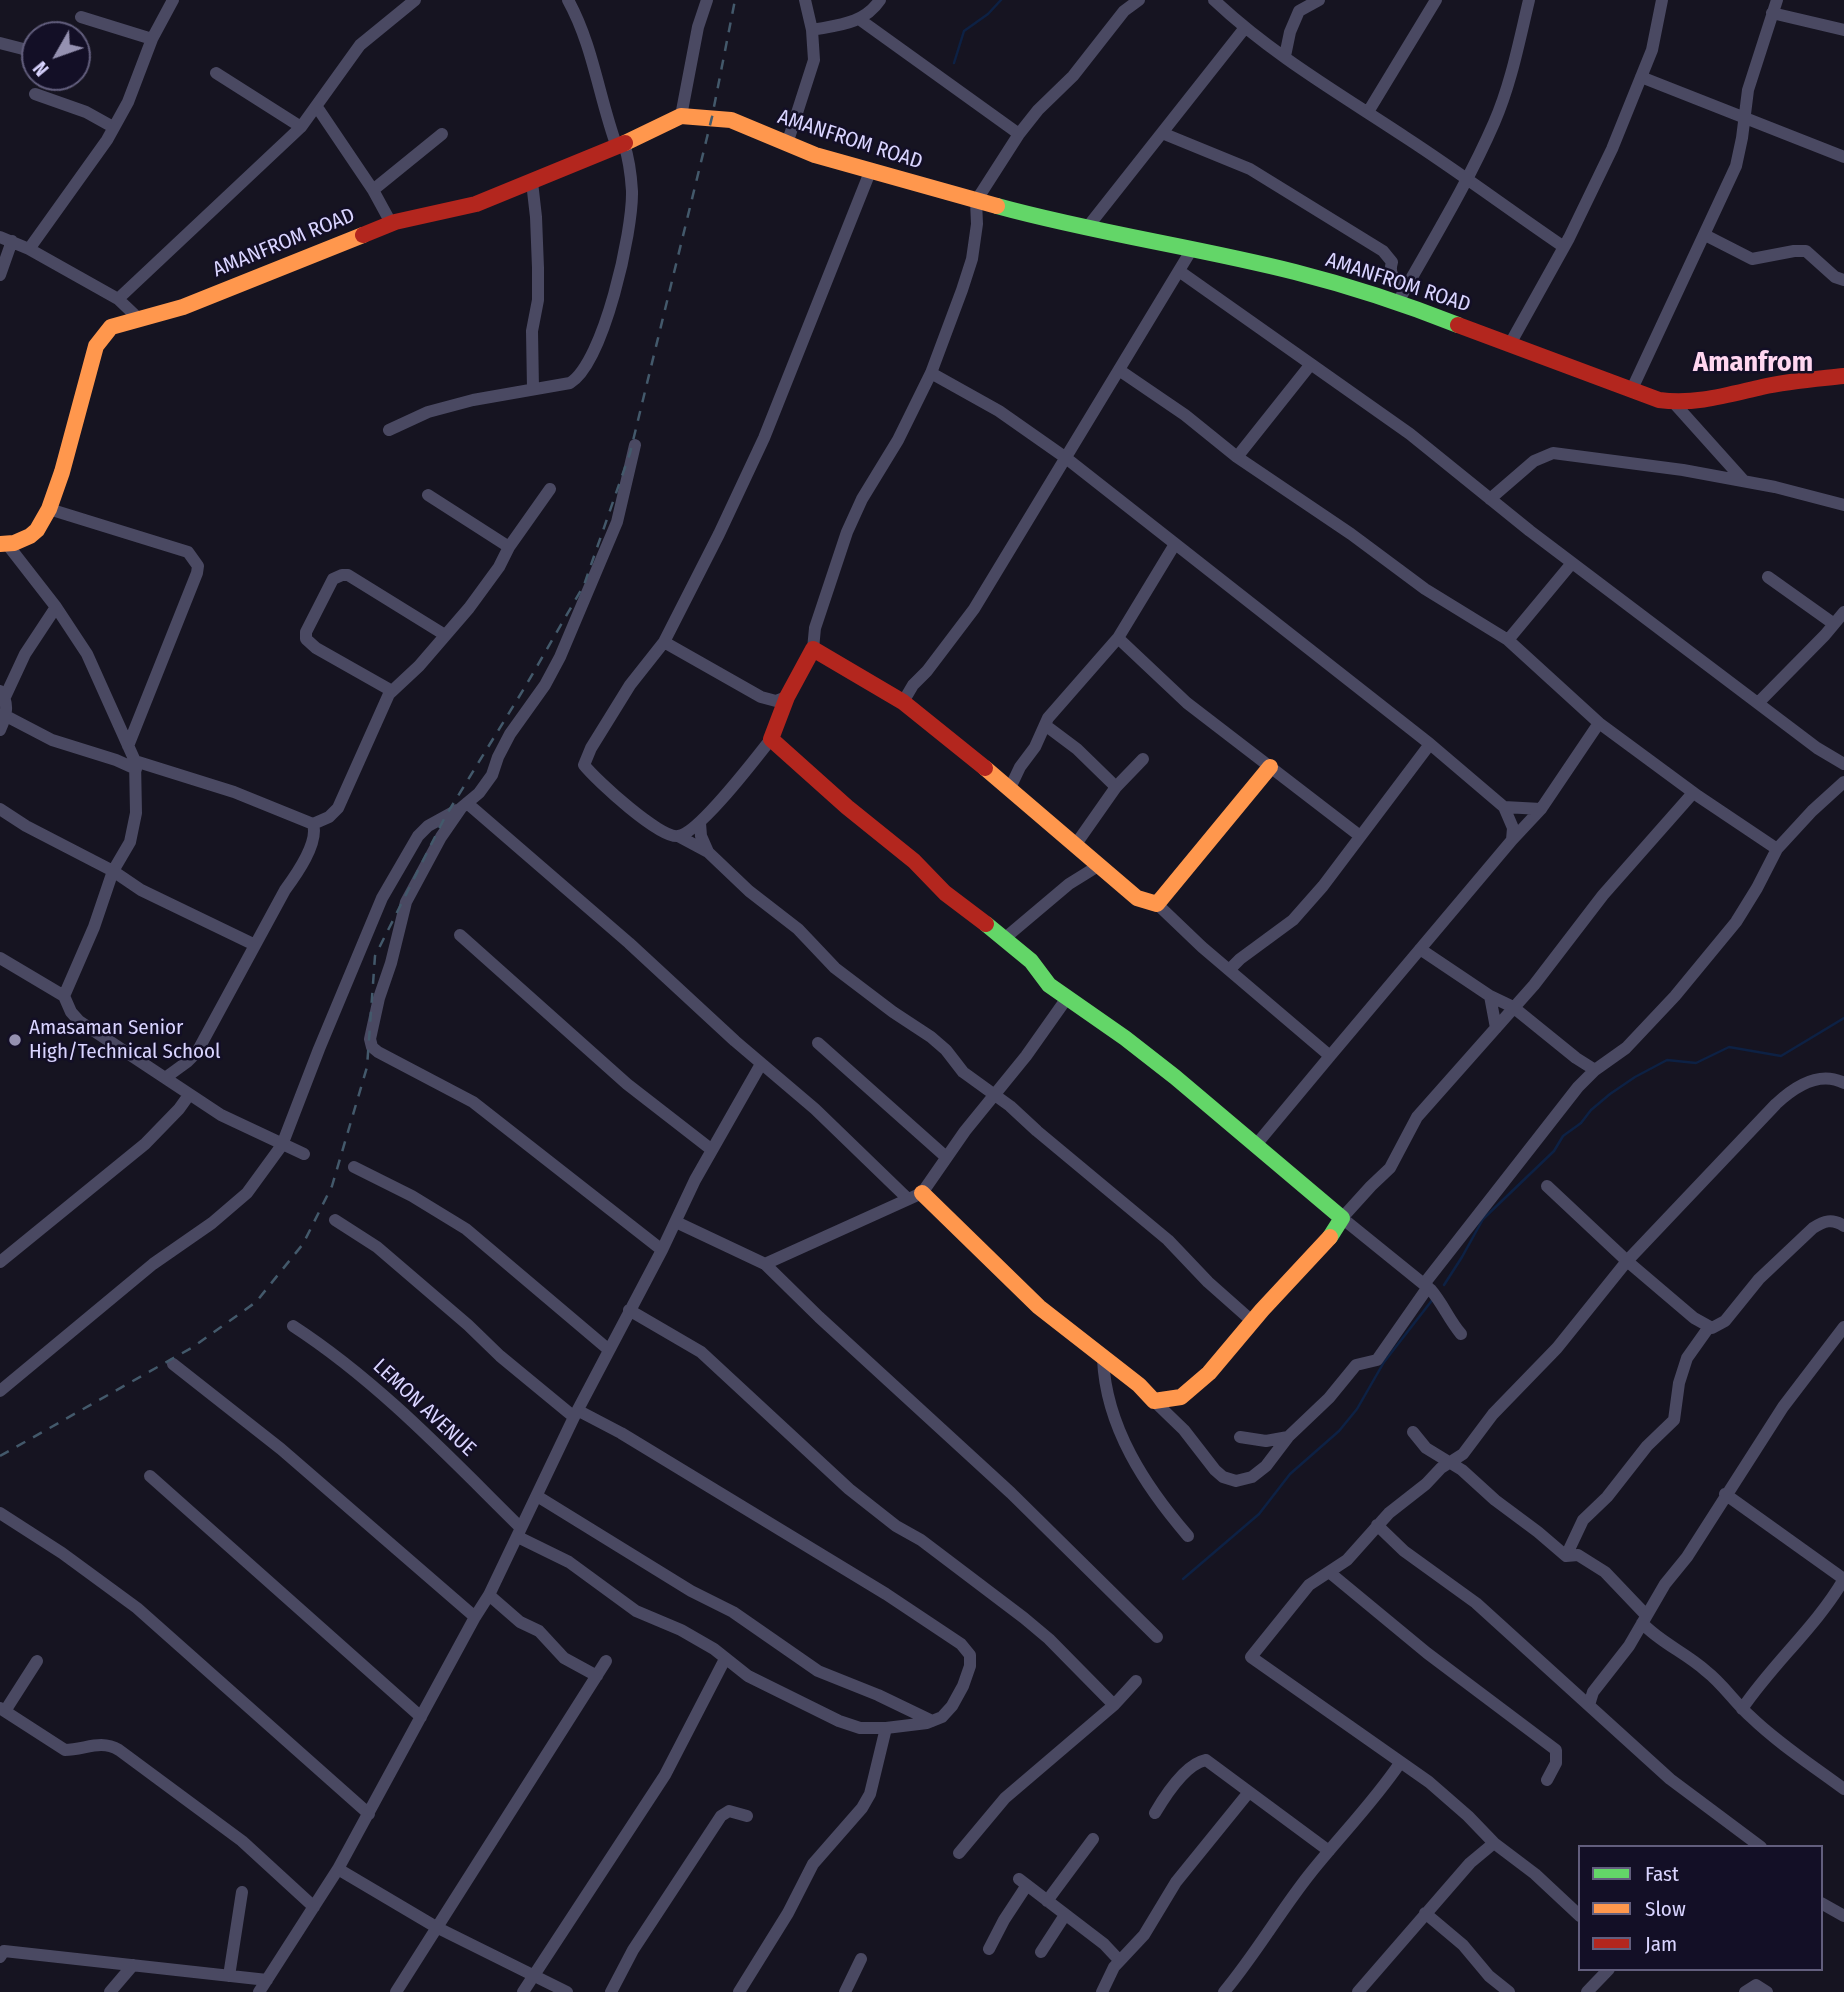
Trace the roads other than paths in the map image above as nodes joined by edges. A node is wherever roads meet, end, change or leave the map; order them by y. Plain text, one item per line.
1 (173, 0) edge
2 (415, 0) edge
3 (568, 0) edge
4 (707, 0) edge
5 (805, 0) edge
6 (880, 0) edge
7 (1139, 0) edge
8 (1214, 0) edge
9 (1319, 0) edge
10 (1436, 0) edge
11 (1529, 0) edge
12 (1662, 0) edge
13 (1775, 6) edge
14 (80, 17) dead end
15 (859, 19) junction
16 (1244, 29) junction
17 (812, 30) junction
18 (1844, 30) edge
19 (152, 39) junction
20 (0, 43) edge
21 (21, 48) edge
22 (1284, 56) junction
23 (216, 73) dead end
24 (1641, 77) junction
25 (35, 94) dead end
26 (317, 107) junction
27 (1367, 112) junction
28 (681, 116) junction
29 (1744, 117) junction
30 (113, 127) junction
31 (301, 127) junction
32 (1162, 133) junction
33 (442, 134) dead end
34 (1019, 134) junction
35 (787, 144) junction
36 (621, 145) junction
37 (1844, 157) edge
38 (870, 172) junction
39 (1467, 180) junction
40 (532, 182) junction
41 (373, 190) junction
42 (976, 201) junction
43 (391, 223) junction
44 (1086, 229) junction
45 (1705, 235) junction
46 (6, 239) edge
47 (1564, 247) junction
48 (29, 248) junction
49 (1192, 249) junction
50 (1179, 271) junction
51 (0, 275) edge
52 (1844, 280) edge
53 (1407, 286) junction
54 (118, 299) junction
55 (1398, 302) junction
56 (138, 318) junction
57 (1510, 344) junction
58 (1311, 364) junction
59 (1119, 370) junction
60 (931, 373) junction
61 (1844, 376) edge
62 (533, 389) junction
63 (1632, 389) junction
64 (1674, 403) junction
65 (389, 430) dead end
66 (635, 445) dead end
67 (1237, 457) junction
68 (1066, 458) junction
69 (1744, 481) junction
70 (550, 489) dead end
71 (428, 495) dead end
72 (1490, 499) junction
73 (1844, 505) edge
74 (50, 509) junction
75 (4, 544) edge
76 (1175, 544) junction
77 (509, 547) junction
78 (1572, 563) junction
79 (1768, 577) dead end
80 (56, 607) junction
81 (1844, 612) edge
82 (1834, 624) junction
83 (445, 635) junction
84 (1118, 638) junction
85 (1508, 640) junction
86 (664, 642) junction
87 (813, 649) junction
88 (392, 691) junction
89 (2, 694) edge
90 (903, 702) junction
91 (782, 703) junction
92 (1758, 703) junction
93 (6, 716) junction
94 (1599, 723) junction
95 (1045, 725) junction
96 (0, 730) edge
97 (771, 739) junction
98 (1430, 744) junction
99 (128, 746) junction
100 (1143, 759) dead end
101 (1844, 764) edge
102 (135, 765) junction
103 (1270, 767) junction
104 (1844, 782) edge
105 (1116, 787) junction
106 (1010, 788) junction
107 (1693, 793) junction
108 (464, 805) junction
109 (1504, 807) junction
110 (0, 809) edge
111 (1541, 809) junction
112 (700, 823) junction
113 (313, 824) junction
114 (680, 836) junction
115 (1360, 836) junction
116 (1512, 840) junction
117 (1076, 844) junction
118 (1777, 849) junction
119 (708, 852) junction
120 (1098, 866) junction
121 (113, 871) junction
122 (1157, 904) junction
123 (460, 934) dead end
124 (1005, 938) junction
125 (255, 945) junction
126 (1420, 949) junction
127 (0, 958) edge
128 (1230, 970) junction
129 (64, 996) junction
130 (1490, 996) junction
131 (1067, 998) junction
132 (1513, 1007) junction
133 (1496, 1028) junction
134 (818, 1043) dead end
135 (1330, 1056) junction
136 (761, 1064) junction
137 (1595, 1070) junction
138 (165, 1078) junction
139 (1844, 1083) edge
140 (994, 1094) junction
141 (189, 1095) junction
142 (282, 1145) junction
143 (1255, 1146) junction
144 (712, 1150) junction
145 (304, 1154) dead end
146 (946, 1157) junction
147 (354, 1167) dead end
148 (1548, 1186) dead end
149 (914, 1196) junction
150 (1342, 1218) junction
151 (335, 1220) dead end
152 (1842, 1220) edge
153 (676, 1222) junction
154 (662, 1250) junction
155 (1627, 1261) junction
156 (0, 1262) edge
157 (765, 1264) junction
158 (1426, 1285) junction
159 (629, 1310) junction
160 (1252, 1321) junction
161 (293, 1326) dead end
162 (1709, 1327) junction
163 (1844, 1327) edge
164 (1461, 1335) dead end
165 (609, 1350) junction
166 (1103, 1359) junction
167 (173, 1364) dead end
168 (0, 1391) edge
169 (1154, 1401) junction
170 (577, 1414) junction
171 (1413, 1432) dead end
172 (1240, 1437) dead end
173 (1288, 1437) junction
174 (1451, 1461) junction
175 (150, 1476) dead end
176 (1725, 1494) junction
177 (537, 1496) junction
178 (0, 1513) edge
179 (1377, 1525) junction
180 (519, 1532) junction
181 (1188, 1536) dead end
182 (1566, 1556) junction
183 (1329, 1572) junction
184 (1844, 1579) edge
185 (489, 1595) junction
186 (475, 1616) junction
187 (1644, 1619) junction
188 (1157, 1637) dead end
189 (724, 1659) junction
190 (37, 1661) dead end
191 (606, 1661) dead end
192 (597, 1676) junction
193 (1136, 1681) dead end
194 (1114, 1705) junction
195 (1589, 1705) junction
196 (2, 1709) edge
197 (1742, 1709) junction
198 (421, 1717) junction
199 (932, 1721) junction
200 (886, 1728) junction
201 (1400, 1763) junction
202 (1547, 1780) dead end
203 (1844, 1789) edge
204 (1249, 1792) junction
205 (1155, 1813) dead end
206 (369, 1814) junction
207 (747, 1816) dead end
208 (1093, 1839) dead end
209 (1494, 1843) junction
210 (1758, 1845) edge
211 (1329, 1851) junction
212 (959, 1853) dead end
213 (338, 1868) junction
214 (242, 1892) dead end
215 (1047, 1901) junction
216 (1823, 1904) edge
217 (314, 1907) junction
218 (1843, 1912) edge
219 (1425, 1913) junction
220 (1578, 1914) edge
221 (1065, 1915) junction
222 (436, 1927) junction
223 (989, 1949) dead end
224 (1, 1952) edge
225 (1041, 1952) dead end
226 (861, 1959) dead end
227 (1119, 1960) junction
228 (133, 1965) junction
229 (1607, 1971) edge
230 (532, 1975) junction
231 (229, 1976) junction
232 (267, 1980) junction
233 (110, 1992) edge
234 (259, 1992) edge
235 (396, 1992) edge
236 (523, 1992) edge
237 (567, 1992) edge
238 (611, 1992) edge
239 (739, 1992) edge
240 (845, 1992) edge
241 (1102, 1992) edge
242 (1224, 1992) edge
243 (1358, 1992) edge
244 (1508, 1992) edge
245 (1587, 1992) edge
246 (1745, 1992) edge
247 (1767, 1992) edge

1 - 19 street
2 - 26 street
3 - 36 street
4 - 28 street
5 - 17 street
6 - 15 street
7 - 34 street
8 - 16 street
9 - 22 street
10 - 27 street
11 - 39 street
12 - 24 street
13 - 18 street
13 - 29 street
14 - 19 street
15 - 17 street
15 - 34 street
16 - 22 street
16 - 32 street
17 - 35 street
19 - 30 street
20 - 21 street
22 - 27 street
23 - 31 street
24 - 29 street
24 - 47 street
25 - 30 street
26 - 31 street
26 - 41 street
27 - 39 street
28 - 35 street, AMANFROM ROAD
28 - 36 street, AMANFROM ROAD
29 - 37 street
29 - 45 street
30 - 48 street
31 - 54 street
32 - 44 street
32 - 53 street
33 - 41 street
34 - 42 street
35 - 38 street, AMANFROM ROAD
36 - 40 street, AMANFROM ROAD
36 - 62 street
38 - 42 street, AMANFROM ROAD
38 - 86 street
39 - 47 street
39 - 53 street
40 - 43 street, AMANFROM ROAD
40 - 62 street
41 - 43 street
42 - 44 street, AMANFROM ROAD
42 - 60 street
43 - 56 street, AMANFROM ROAD
44 - 49 street, AMANFROM ROAD
45 - 52 street
45 - 63 street
46 - 48 street
46 - 51 street
47 - 57 street
48 - 54 street
49 - 50 street
49 - 55 street, AMANFROM ROAD
50 - 58 street
50 - 59 street
53 - 55 street
54 - 56 street
55 - 57 street, AMANFROM ROAD
56 - 74 street, AMANFROM ROAD
57 - 63 street, AMANFROM ROAD
58 - 67 street
58 - 72 street
59 - 67 street
59 - 68 street
60 - 68 street
60 - 87 street
61 - 64 street, AMANFROM ROAD
62 - 65 street
63 - 64 street, AMANFROM ROAD
64 - 69 street
66 - 108 street
67 - 85 street
68 - 76 street
68 - 90 street
69 - 72 street
69 - 73 street
70 - 77 street
71 - 77 street
72 - 78 street
74 - 75 street, AMANFROM ROAD
74 - 99 street
75 - 80 street
76 - 84 street
76 - 98 street
77 - 83 street
78 - 85 street
78 - 92 street
79 - 82 street
80 - 89 street
80 - 99 street
81 - 82 street
82 - 92 street
83 - 88 street
83 - 88 street
84 - 95 street
84 - 103 street
85 - 94 street
86 - 91 street
86 - 114 street
87 - 90 street
87 - 91 street
88 - 113 street
89 - 93 street
90 - 106 street
91 - 97 street
92 - 101 street
93 - 96 street
93 - 102 street
94 - 107 street
94 - 111 street
95 - 105 street
95 - 106 street
97 - 112 street
97 - 124 street
98 - 109 street
98 - 115 street
99 - 102 street
100 - 105 street
102 - 113 street
102 - 121 street
103 - 115 street
103 - 122 street
104 - 118 street
105 - 117 street
106 - 117 street
107 - 118 street
107 - 132 street
108 - 136 street
108 - 142 street
108 - 154 street
109 - 111 street
109 - 116 street
110 - 121 street
111 - 116 street
112 - 114 street
112 - 119 street
113 - 125 street
114 - 119 street
115 - 128 street
116 - 126 street
117 - 120 street
118 - 137 street
119 - 140 street
120 - 122 street
120 - 124 street
121 - 125 street
121 - 129 street
122 - 128 street
123 - 144 street
124 - 131 street
125 - 138 street
126 - 130 street
126 - 135 street
127 - 129 street
128 - 135 street
129 - 138 street
130 - 132 street
130 - 133 street
131 - 140 street
131 - 143 street
132 - 133 street
132 - 137 street
133 - 150 street
134 - 146 street
135 - 143 street
136 - 144 street
136 - 149 street
137 - 158 street
138 - 141 street
139 - 155 street
140 - 146 street
140 - 160 street
141 - 142 street
141 - 156 street
142 - 145 street
142 - 168 street
143 - 150 street
144 - 153 street
146 - 149 street
147 - 165 street
148 - 155 street
149 - 157 street
149 - 166 street
150 - 158 street
150 - 160 street
151 - 170 street
152 - 162 street
153 - 154 street
153 - 157 street
154 - 159 street
155 - 162 street
155 - 174 street
157 - 188 street
158 - 164 street
158 - 173 street
159 - 165 street
159 - 194 street
160 - 169 street
161 - 180 street, LEMON AVENUE
162 - 182 street
163 - 176 street
165 - 170 street
166 - 169 street
166 - 181 street
167 - 186 street
169 - 173 street
170 - 177 street
170 - 199 street
171 - 174 street
172 - 173 street
174 - 179 street
174 - 182 street
175 - 198 street
176 - 184 street
176 - 187 street
177 - 180 street
177 - 199 street
178 - 206 street
179 - 183 street
179 - 195 street
180 - 185 street
180 - 189 street, LEMON AVENUE
182 - 187 street
183 - 201 street
183 - 202 street
184 - 197 street
185 - 186 street
185 - 192 street
186 - 198 street
187 - 195 street
187 - 197 street
189 - 200 street, LEMON AVENUE
189 - 230 street
190 - 196 street
191 - 192 street
192 - 222 street
193 - 194 street
194 - 212 street
195 - 210 street
196 - 217 street
197 - 203 street
198 - 206 street
199 - 200 street, LEMON AVENUE
200 - 239 street
201 - 209 street
201 - 211 street
204 - 205 street
204 - 211 street
204 - 227 street
206 - 213 street
207 - 238 street
208 - 215 street
209 - 219 street
209 - 220 street
211 - 242 street
213 - 217 street
213 - 222 street
214 - 231 street
215 - 221 street
215 - 223 street
216 - 218 street
217 - 232 street
219 - 243 street
219 - 244 street
221 - 225 street
221 - 227 street
222 - 230 street
222 - 235 street
224 - 228 street
226 - 240 street
227 - 241 street
228 - 231 street
228 - 233 street
229 - 245 street
230 - 236 street
230 - 237 street
231 - 232 street
232 - 234 street
246 - 247 street

